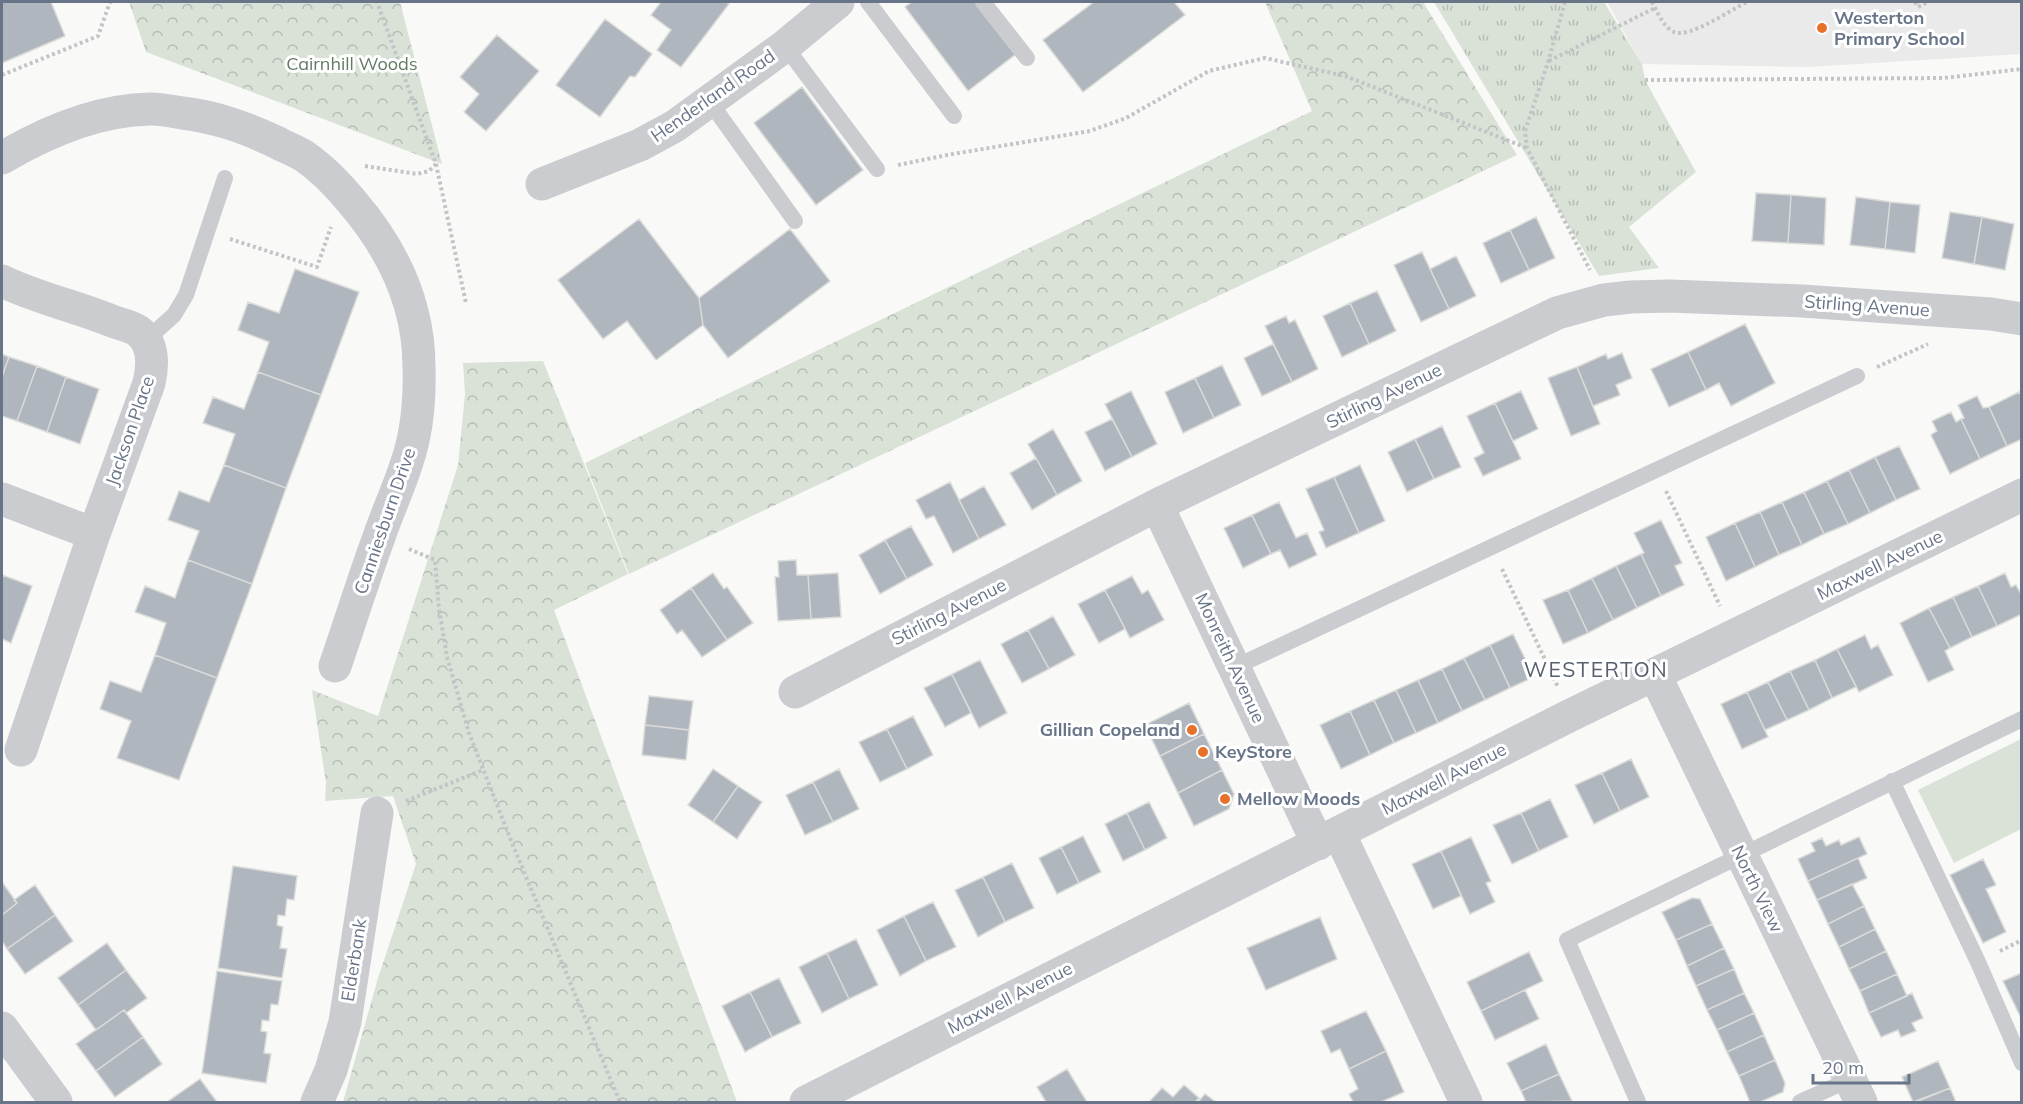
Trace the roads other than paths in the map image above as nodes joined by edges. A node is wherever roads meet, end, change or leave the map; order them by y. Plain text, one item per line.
1 (838, 2) edge
2 (868, 2) edge
3 (983, 2) edge
4 (785, 46) junction
5 (1027, 58) dead end
6 (710, 102) junction
7 (954, 116) dead end
8 (2, 158) edge
9 (877, 169) road end
10 (225, 177) dead end
11 (542, 184) dead end
12 (795, 221) dead end
13 (2, 281) edge
14 (2022, 319) edge
15 (145, 341) junction
16 (1857, 376) dead end
17 (2022, 495) edge
18 (2, 498) edge
19 (1158, 505) junction
20 (94, 534) junction
21 (335, 666) dead end
22 (1235, 667) junction
23 (1655, 675) junction
24 (795, 692) dead end
25 (2022, 719) edge
26 (21, 750) dead end
27 (1892, 781) junction
28 (377, 813) road end
29 (1328, 838) junction
30 (1740, 855) junction
31 (2, 1028) edge
32 (2022, 1063) edge
33 (1856, 1091) edge
34 (56, 1102) edge
35 (317, 1102) edge
36 (806, 1102) edge
37 (1466, 1102) edge
38 (1638, 1102) edge
39 (1800, 1102) edge

1 - 4 street, Henderland Road
2 - 7 lane
3 - 5 lane
4 - 6 street, Henderland Road
4 - 9 lane
6 - 11 street, Henderland Road
6 - 12 lane
8 - 21 street, Canniesburn Drive
10 - 15 lane
13 - 15 street
14 - 19 street, Stirling Avenue
15 - 20 street, Jackson Place
16 - 22 lane
17 - 23 street, Maxwell Avenue
18 - 20 street
19 - 22 street, Monreith Avenue
19 - 24 street, Stirling Avenue
20 - 26 street, Jackson Place
22 - 29 street, Monreith Avenue
23 - 29 street, Maxwell Avenue
23 - 30 street, North View
25 - 27 lane
27 - 30 lane
27 - 32 lane
28 - 35 street, Elderbank
29 - 36 street, Maxwell Avenue
29 - 37 street, Monreith Avenue
30 - 33 street, North View
30 - 38 lane
31 - 34 street
33 - 39 lane

